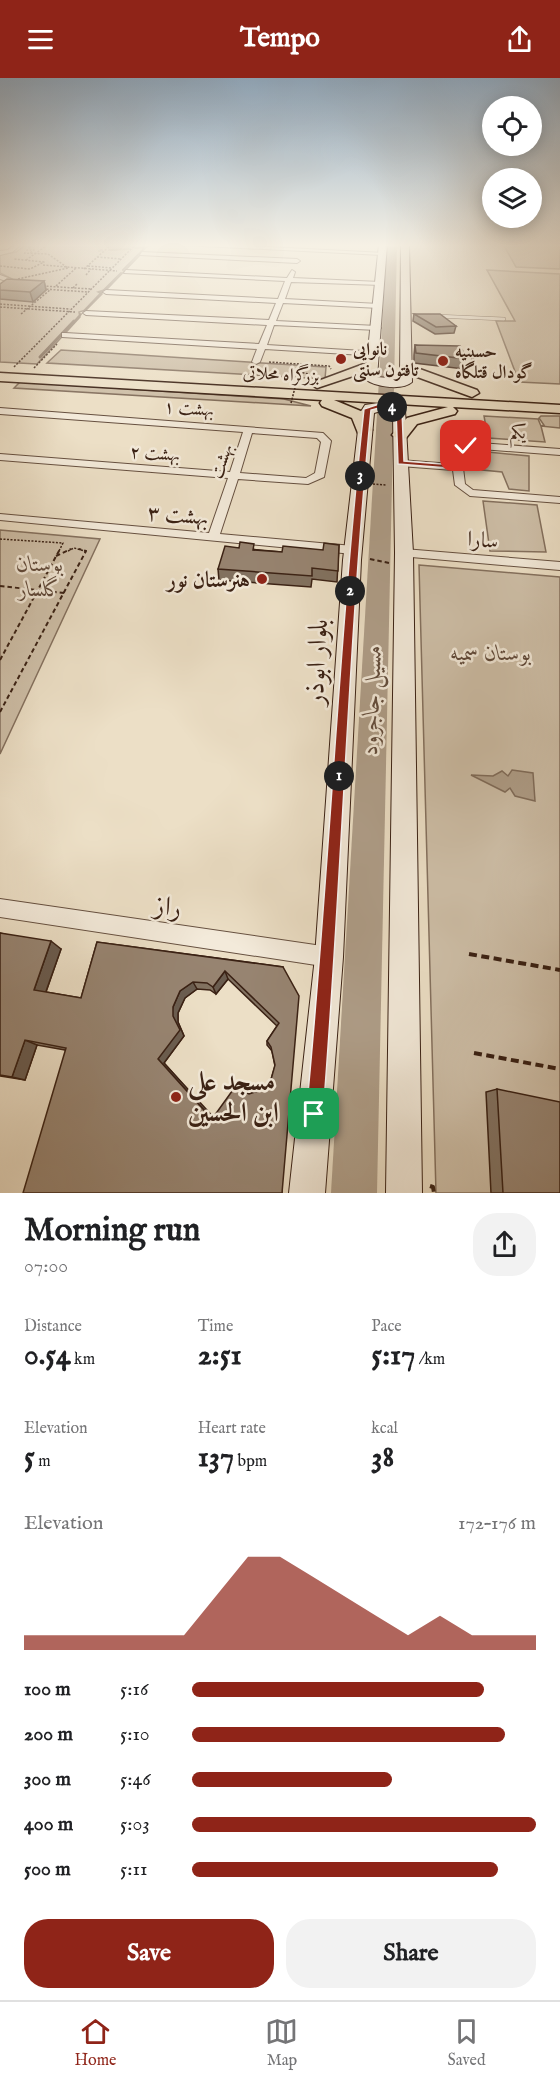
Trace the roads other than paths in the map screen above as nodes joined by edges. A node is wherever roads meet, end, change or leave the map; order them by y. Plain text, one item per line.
1 (184, 296) edge
2 (283, 296) edge
3 (379, 296) edge
4 (409, 296) edge
5 (281, 301) junction
6 (378, 306) junction
7 (86, 313) road end
8 (428, 316) edge
9 (504, 319) dead end
10 (272, 322) junction
11 (377, 328) junction
12 (65, 335) dead end
13 (262, 347) junction
14 (363, 353) dead end
15 (257, 362) road end
16 (7, 366) edge
17 (64, 375) junction
18 (0, 378) edge
19 (126, 379) junction
20 (313, 379) junction
21 (386, 391) junction
22 (472, 393) junction
23 (560, 397) edge
24 (297, 399) junction
25 (493, 405) junction
26 (560, 409) edge
27 (0, 411) edge
28 (249, 429) junction
29 (400, 435) junction
30 (560, 452) edge
31 (0, 457) edge
32 (400, 463) junction
33 (458, 467) junction
34 (233, 475) junction
35 (308, 481) joint
36 (560, 500) edge
37 (0, 517) edge
38 (213, 537) junction
39 (361, 555) junction
40 (396, 558) junction
41 (560, 566) edge
42 (0, 908) edge
43 (328, 957) junction
44 (307, 1193) edge
45 (404, 1193) edge

1 - 5 street
2 - 5 street
3 - 6 main road, بلوار ابوذر
4 - 21 main road, بلوار ابوذر
5 - 6 street
5 - 10 street
6 - 11 main road, بلوار ابوذر
7 - 10 street
8 - 9 lane
10 - 11 street
10 - 13 street
11 - 21 main road, بلوار ابوذر
12 - 13 street
13 - 14 street
13 - 15 street
16 - 17 highway, بزرگراه محلاتی
17 - 18 highway, بزرگراه محلاتی
17 - 19 highway, بزرگراه محلاتی
19 - 20 highway, بزرگراه محلاتی
19 - 24 highway, بزرگراه محلاتی
20 - 21 highway, بزرگراه محلاتی
20 - 21 highway
21 - 22 highway, بزرگراه محلاتی
21 - 22 highway
21 - 24 highway, بزرگراه محلاتی
21 - 24 highway
21 - 25 highway, بزرگراه محلاتی
21 - 29 main road, بلوار ابوذر
21 - 39 main road, بلوار ابوذر
22 - 23 highway, بزرگراه محلاتی
25 - 26 highway, بزرگراه محلاتی
25 - 29 highway
27 - 28 street, بهشت ۱
28 - 34 street, بهشت
28 - 35 street, بهشت ۱
29 - 32 main road, بلوار ابوذر
30 - 33 street, یکم
31 - 34 street, بهشت ۲
32 - 33 street
32 - 40 main road, بلوار ابوذر
33 - 36 street
34 - 35 street, بهشت ۲
34 - 38 street, بهشت
37 - 38 street, بهشت ۳
38 - 39 street, بهشت ۳
39 - 43 main road, بلوار ابوذر
40 - 41 street, سارا
40 - 45 main road, بلوار ابوذر
42 - 43 street, راز
43 - 44 main road, بلوار ابوذر

